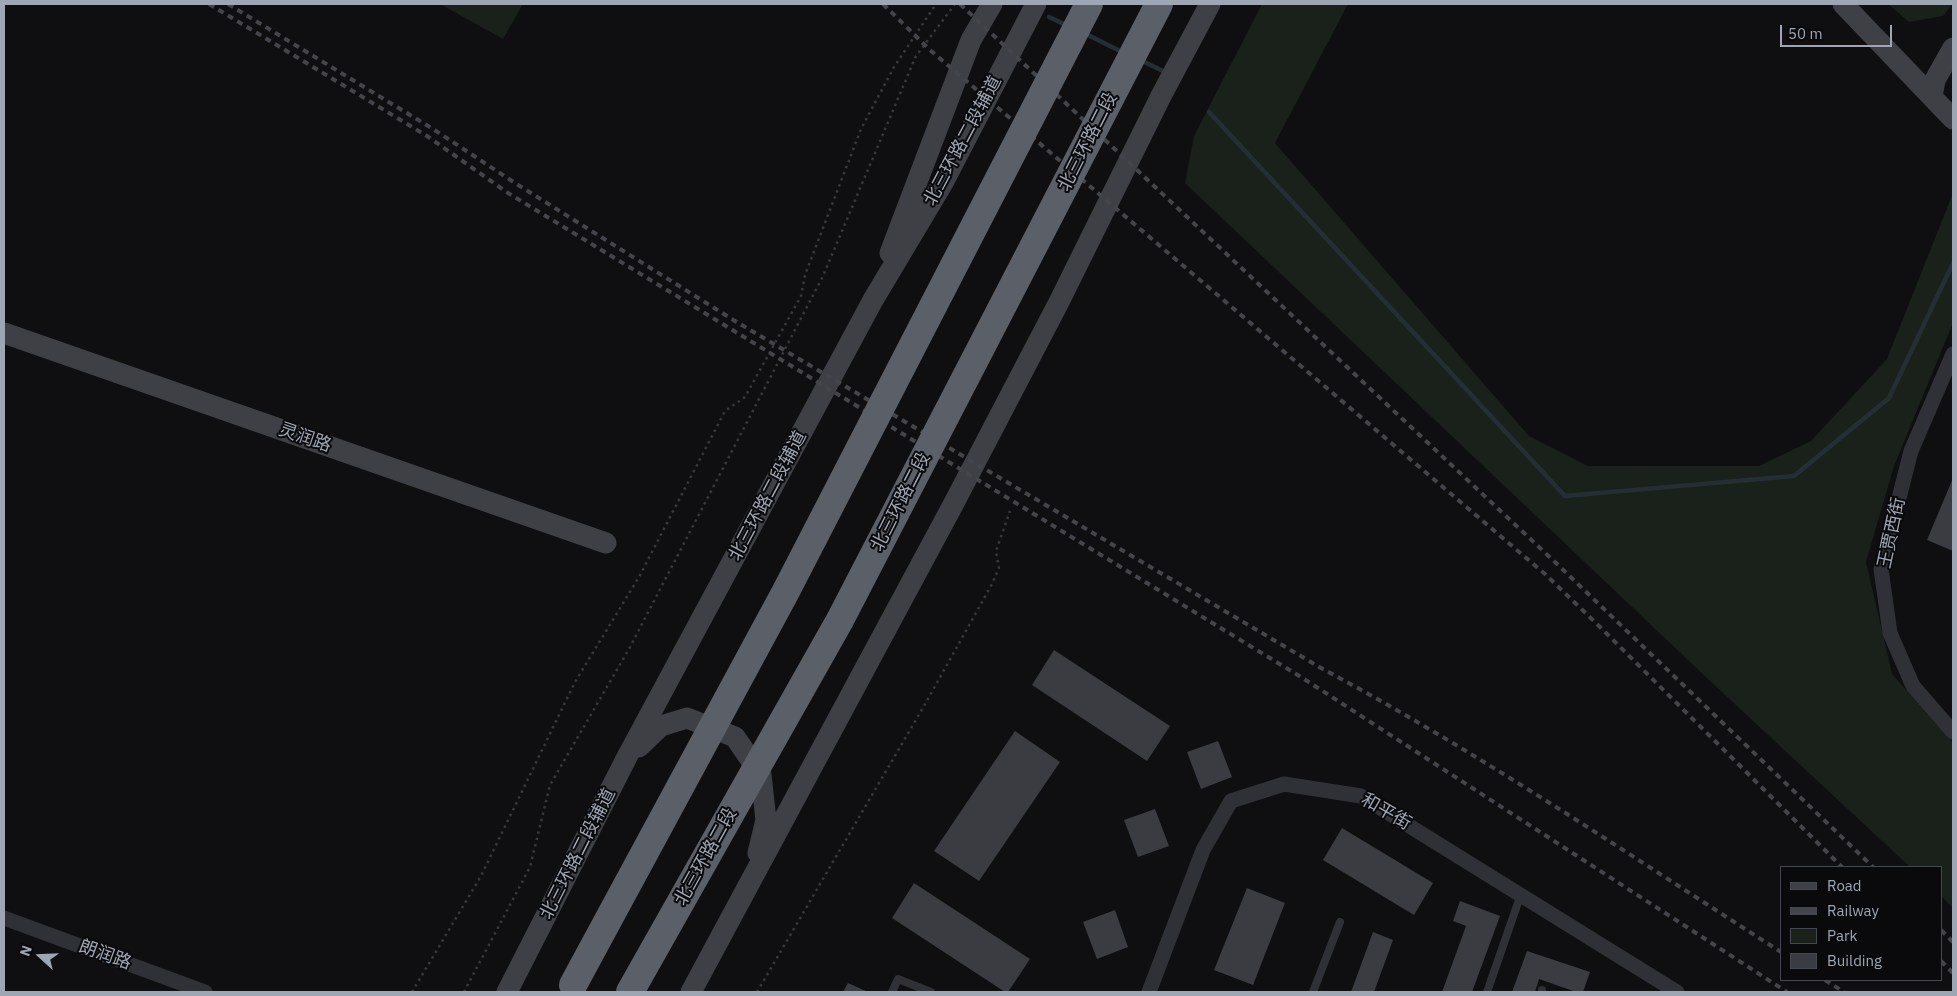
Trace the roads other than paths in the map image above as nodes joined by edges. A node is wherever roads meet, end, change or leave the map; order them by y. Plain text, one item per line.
1 (992, 4) edge
2 (1036, 4) edge
3 (1090, 4) edge
4 (1159, 4) edge
5 (1210, 4) edge
6 (1843, 4) edge
7 (1862, 4) edge
8 (1953, 48) edge
9 (1944, 88) edge
10 (1953, 119) edge
11 (874, 300) junction
12 (4, 333) edge
13 (1953, 354) edge
14 (606, 544) dead end
15 (1953, 732) edge
16 (627, 757) junction
17 (748, 887) junction
18 (1521, 894) junction
19 (4, 918) edge
20 (1340, 922) dead end
21 (573, 985) dead end
22 (205, 992) edge
23 (507, 992) edge
24 (630, 992) edge
25 (691, 992) edge
26 (892, 992) edge
27 (930, 992) edge
28 (1149, 992) edge
29 (1313, 992) edge
30 (1487, 992) edge
31 (1677, 992) edge

1 - 11 main road
2 - 11 main road, 北三环路二段辅道
3 - 21 highway, bridge
4 - 24 highway, 北三环路二段, bridge
5 - 17 main road
6 - 9 main road
7 - 9 main road
8 - 9 main road
9 - 10 main road
11 - 16 main road, 北三环路二段辅道
12 - 14 main road, 灵润路
13 - 15 street, 王贾西街
16 - 17 main road
16 - 23 main road, 北三环路二段辅道
17 - 25 main road
18 - 28 street, 和平街
18 - 30 lane
18 - 31 street, 和平街
19 - 22 street, 朗润路
20 - 29 lane
26 - 27 lane

